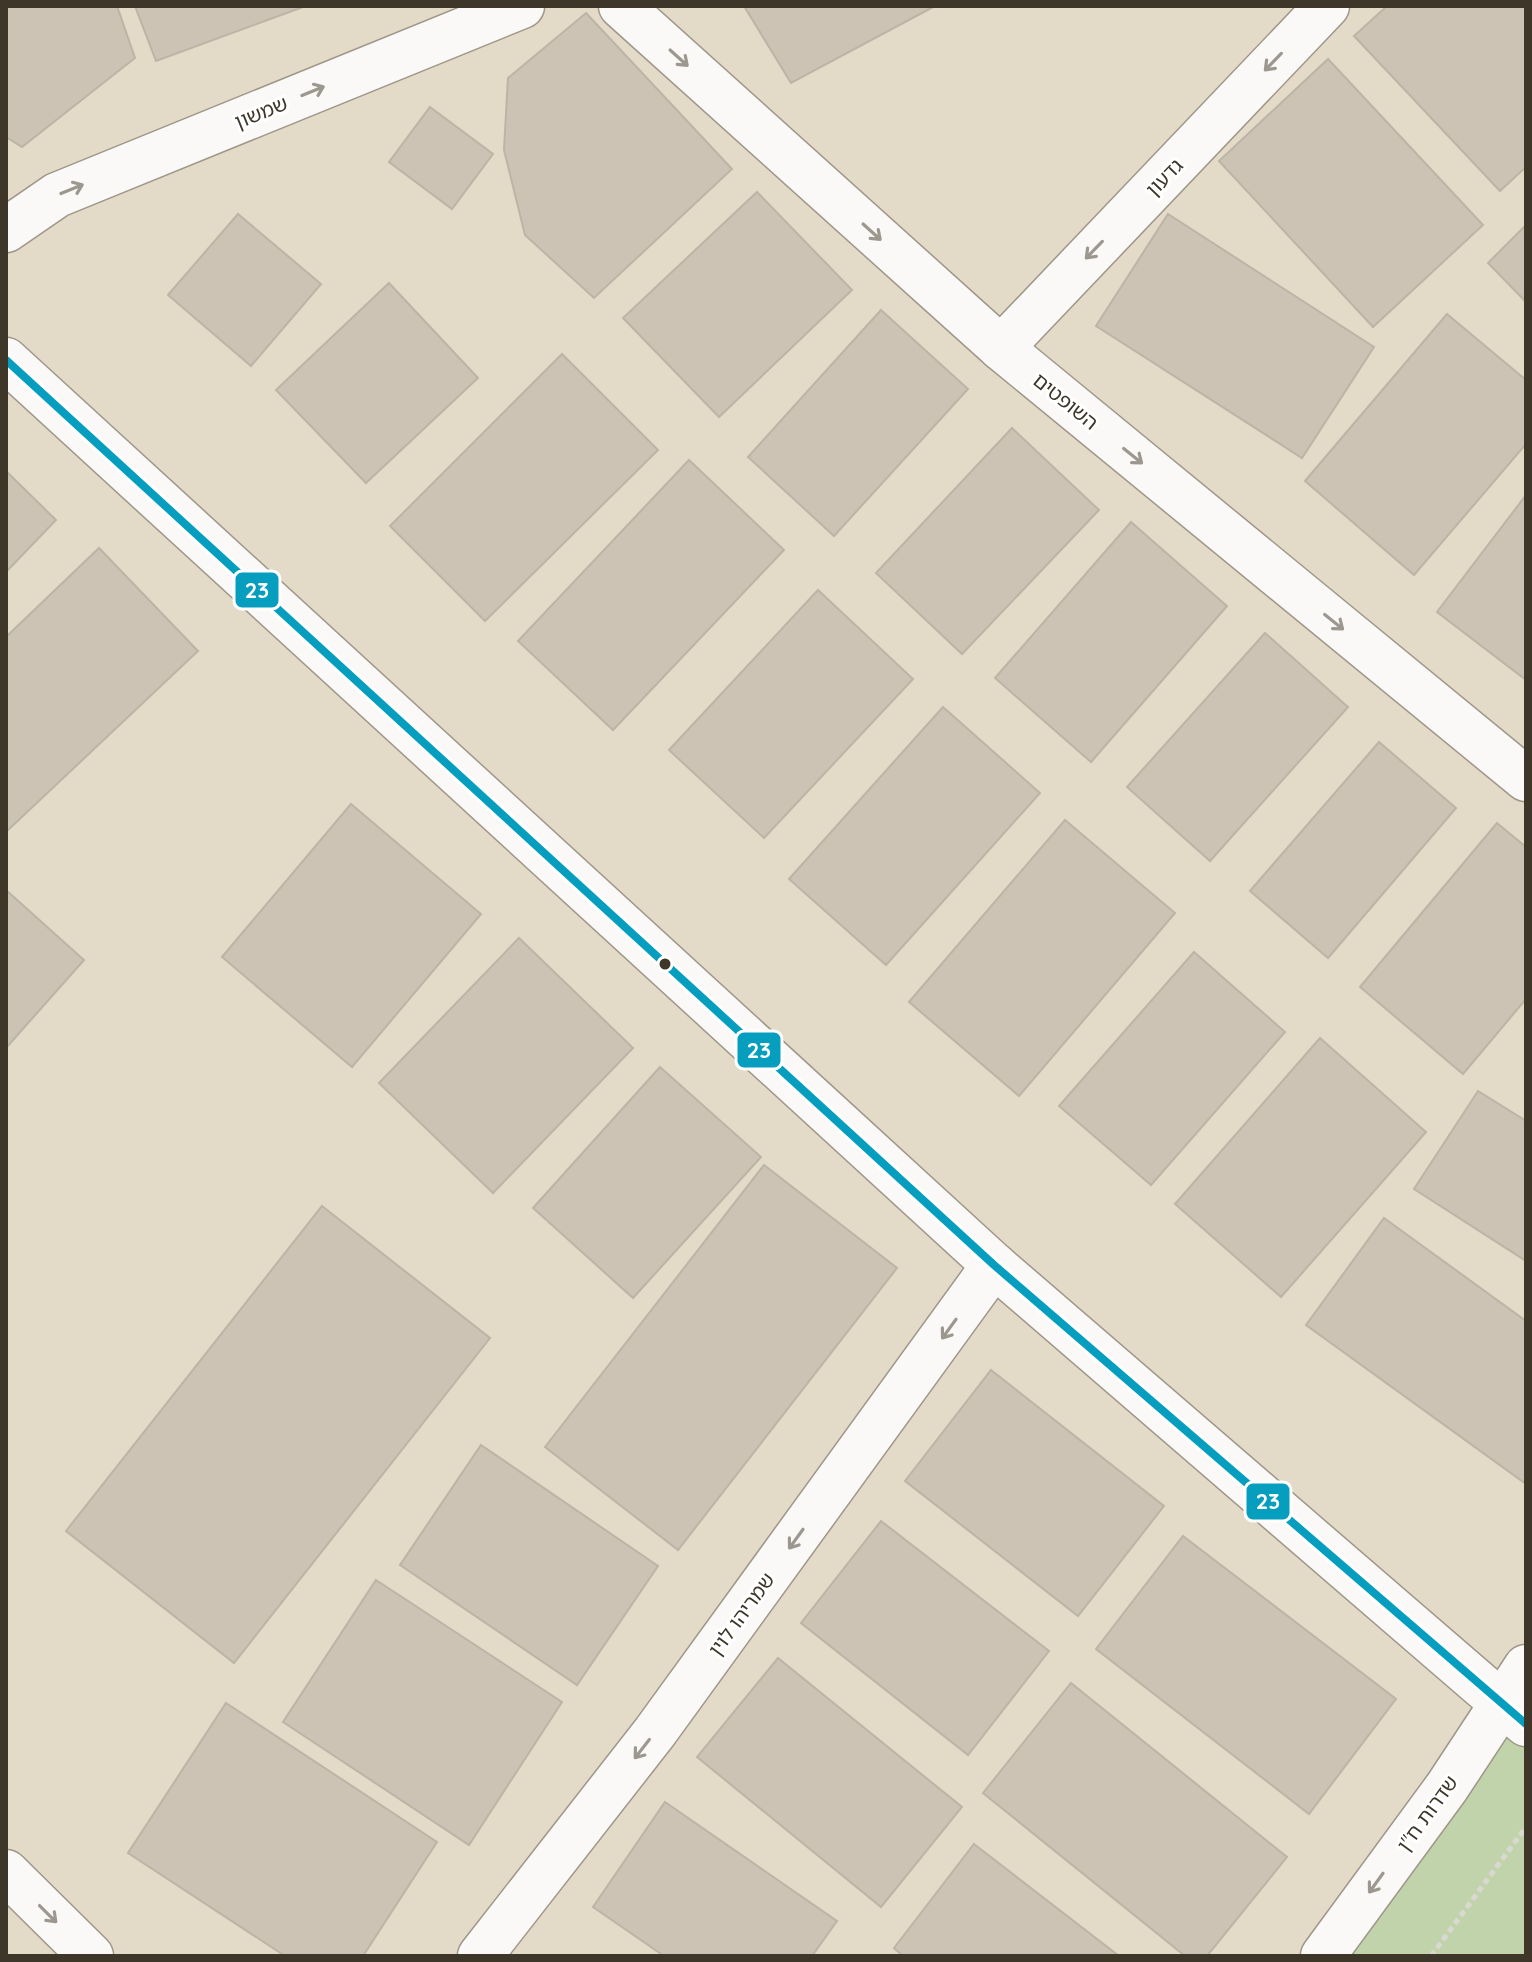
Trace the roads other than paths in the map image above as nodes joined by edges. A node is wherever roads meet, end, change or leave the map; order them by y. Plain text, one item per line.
1 (522, 6) edge
2 (621, 6) edge
3 (1327, 6) edge
4 (6, 230) edge
5 (1001, 348) junction
6 (6, 360) edge
7 (1526, 779) edge
8 (994, 1265) junction
9 (1526, 1667) edge
10 (1514, 1715) edge
11 (6, 1872) edge
12 (91, 1956) edge
13 (480, 1956) edge
14 (1323, 1956) edge

4 -> 1 street, שמשון
2 -> 5 street, השופטים
3 -> 5 street, גדעון
5 -> 7 street, השופטים
6 - 8 street
8 - 10 street
8 -> 13 street, שמריהו לוין
9 - 10 street, שדרות ח"ן
10 -> 14 street, שדרות ח"ן
11 -> 12 street

